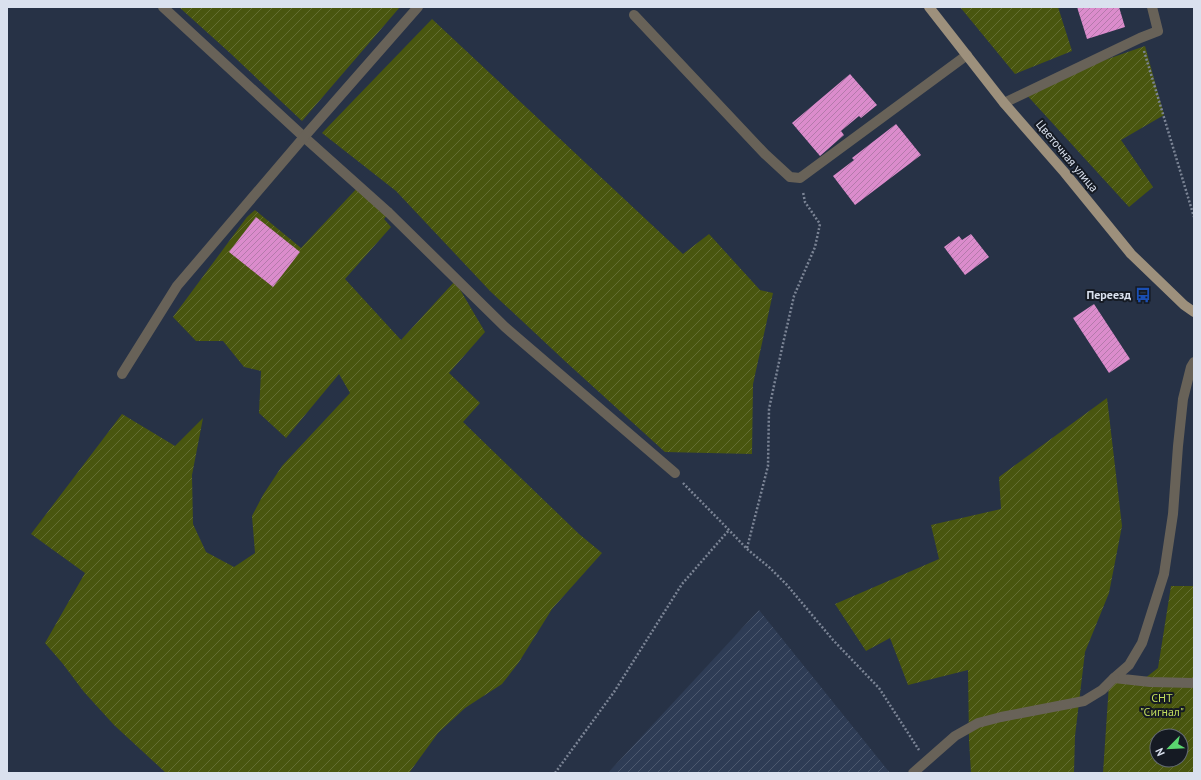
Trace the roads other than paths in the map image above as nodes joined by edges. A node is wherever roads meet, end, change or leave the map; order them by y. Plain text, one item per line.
1 (163, 7) edge
2 (418, 7) edge
3 (929, 7) edge
4 (1152, 7) edge
5 (634, 15) dead end
6 (967, 55) junction
7 (1004, 102) junction
8 (304, 137) junction
9 (1194, 312) edge
10 (1194, 362) edge
11 (122, 374) dead end
12 (675, 473) road end
13 (1114, 678) junction
14 (1194, 683) edge
15 (913, 773) edge

1 - 8 street
2 - 8 street
3 - 6 main road, Цветочная улица
4 - 7 street
5 - 6 street
6 - 7 main road, Цветочная улица
7 - 9 main road, Цветочная улица
8 - 11 street
8 - 12 street
10 - 13 street
13 - 14 street
13 - 15 street

